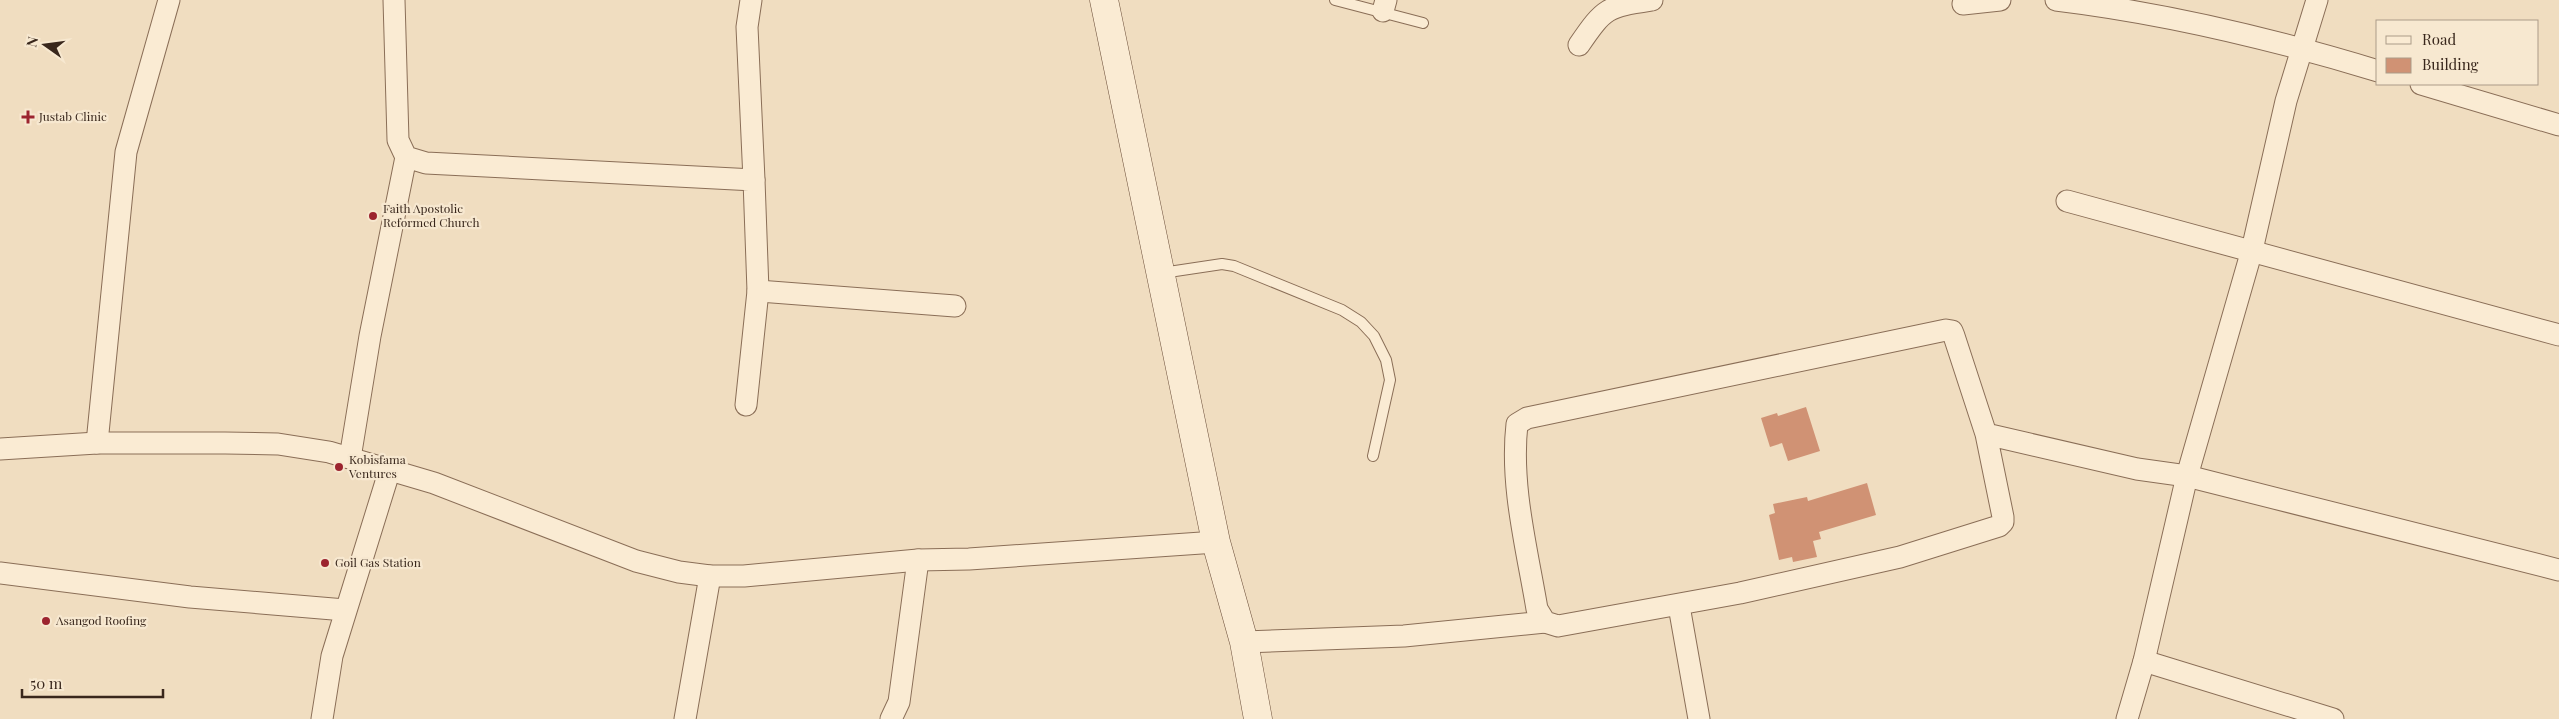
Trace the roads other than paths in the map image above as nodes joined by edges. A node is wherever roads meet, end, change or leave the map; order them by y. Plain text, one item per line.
1 (169, 0) edge
2 (394, 0) edge
3 (751, 0) edge
4 (1104, 0) edge
5 (1335, 0) edge
6 (1652, 0) edge
7 (2000, 0) edge
8 (2056, 0) edge
9 (2317, 0) edge
10 (1963, 4) dead end
11 (1384, 6) edge
12 (1423, 23) dead end
13 (1579, 45) dead end
14 (2302, 48) junction
15 (2376, 70) edge
16 (2424, 85) edge
17 (2559, 125) edge
18 (406, 157) junction
19 (754, 180) junction
20 (2067, 201) dead end
21 (2252, 250) junction
22 (1161, 273) junction
23 (758, 291) junction
24 (955, 306) dead end
25 (2559, 335) edge
26 (746, 405) dead end
27 (1986, 434) junction
28 (97, 443) junction
29 (0, 449) edge
30 (1373, 456) dead end
31 (350, 458) junction
32 (390, 469) junction
33 (2187, 476) junction
34 (1216, 542) junction
35 (918, 560) junction
36 (2559, 570) edge
37 (0, 573) edge
38 (710, 576) junction
39 (1679, 606) junction
40 (344, 610) junction
41 (1545, 622) junction
42 (1244, 642) junction
43 (2144, 661) junction
44 (322, 719) edge
45 (686, 719) edge
46 (891, 719) edge
47 (1258, 719) edge
48 (1699, 719) edge
49 (2127, 719) edge
50 (2333, 719) edge

1 - 28 street
2 - 18 street
3 - 19 street
4 - 22 street
5 - 11 lane
6 - 13 street
7 - 10 street
8 - 14 street
9 - 14 street
11 - 12 lane
14 - 15 street
14 - 21 street
16 - 17 street
18 - 19 street
18 - 31 street
19 - 23 street
20 - 21 street
21 - 25 street
21 - 33 street
22 - 30 lane
22 - 34 street
23 - 24 street
23 - 26 street
27 - 33 street
27 - 39 street
27 - 41 street
28 - 29 street
28 - 31 street
31 - 32 street
32 - 38 street
32 - 40 street
33 - 36 street
33 - 43 street
34 - 35 street
34 - 42 street
35 - 38 street
35 - 46 street
37 - 40 street
38 - 45 street
39 - 41 street
39 - 48 street
40 - 44 street
41 - 42 street
42 - 47 street
43 - 49 street
43 - 50 street

